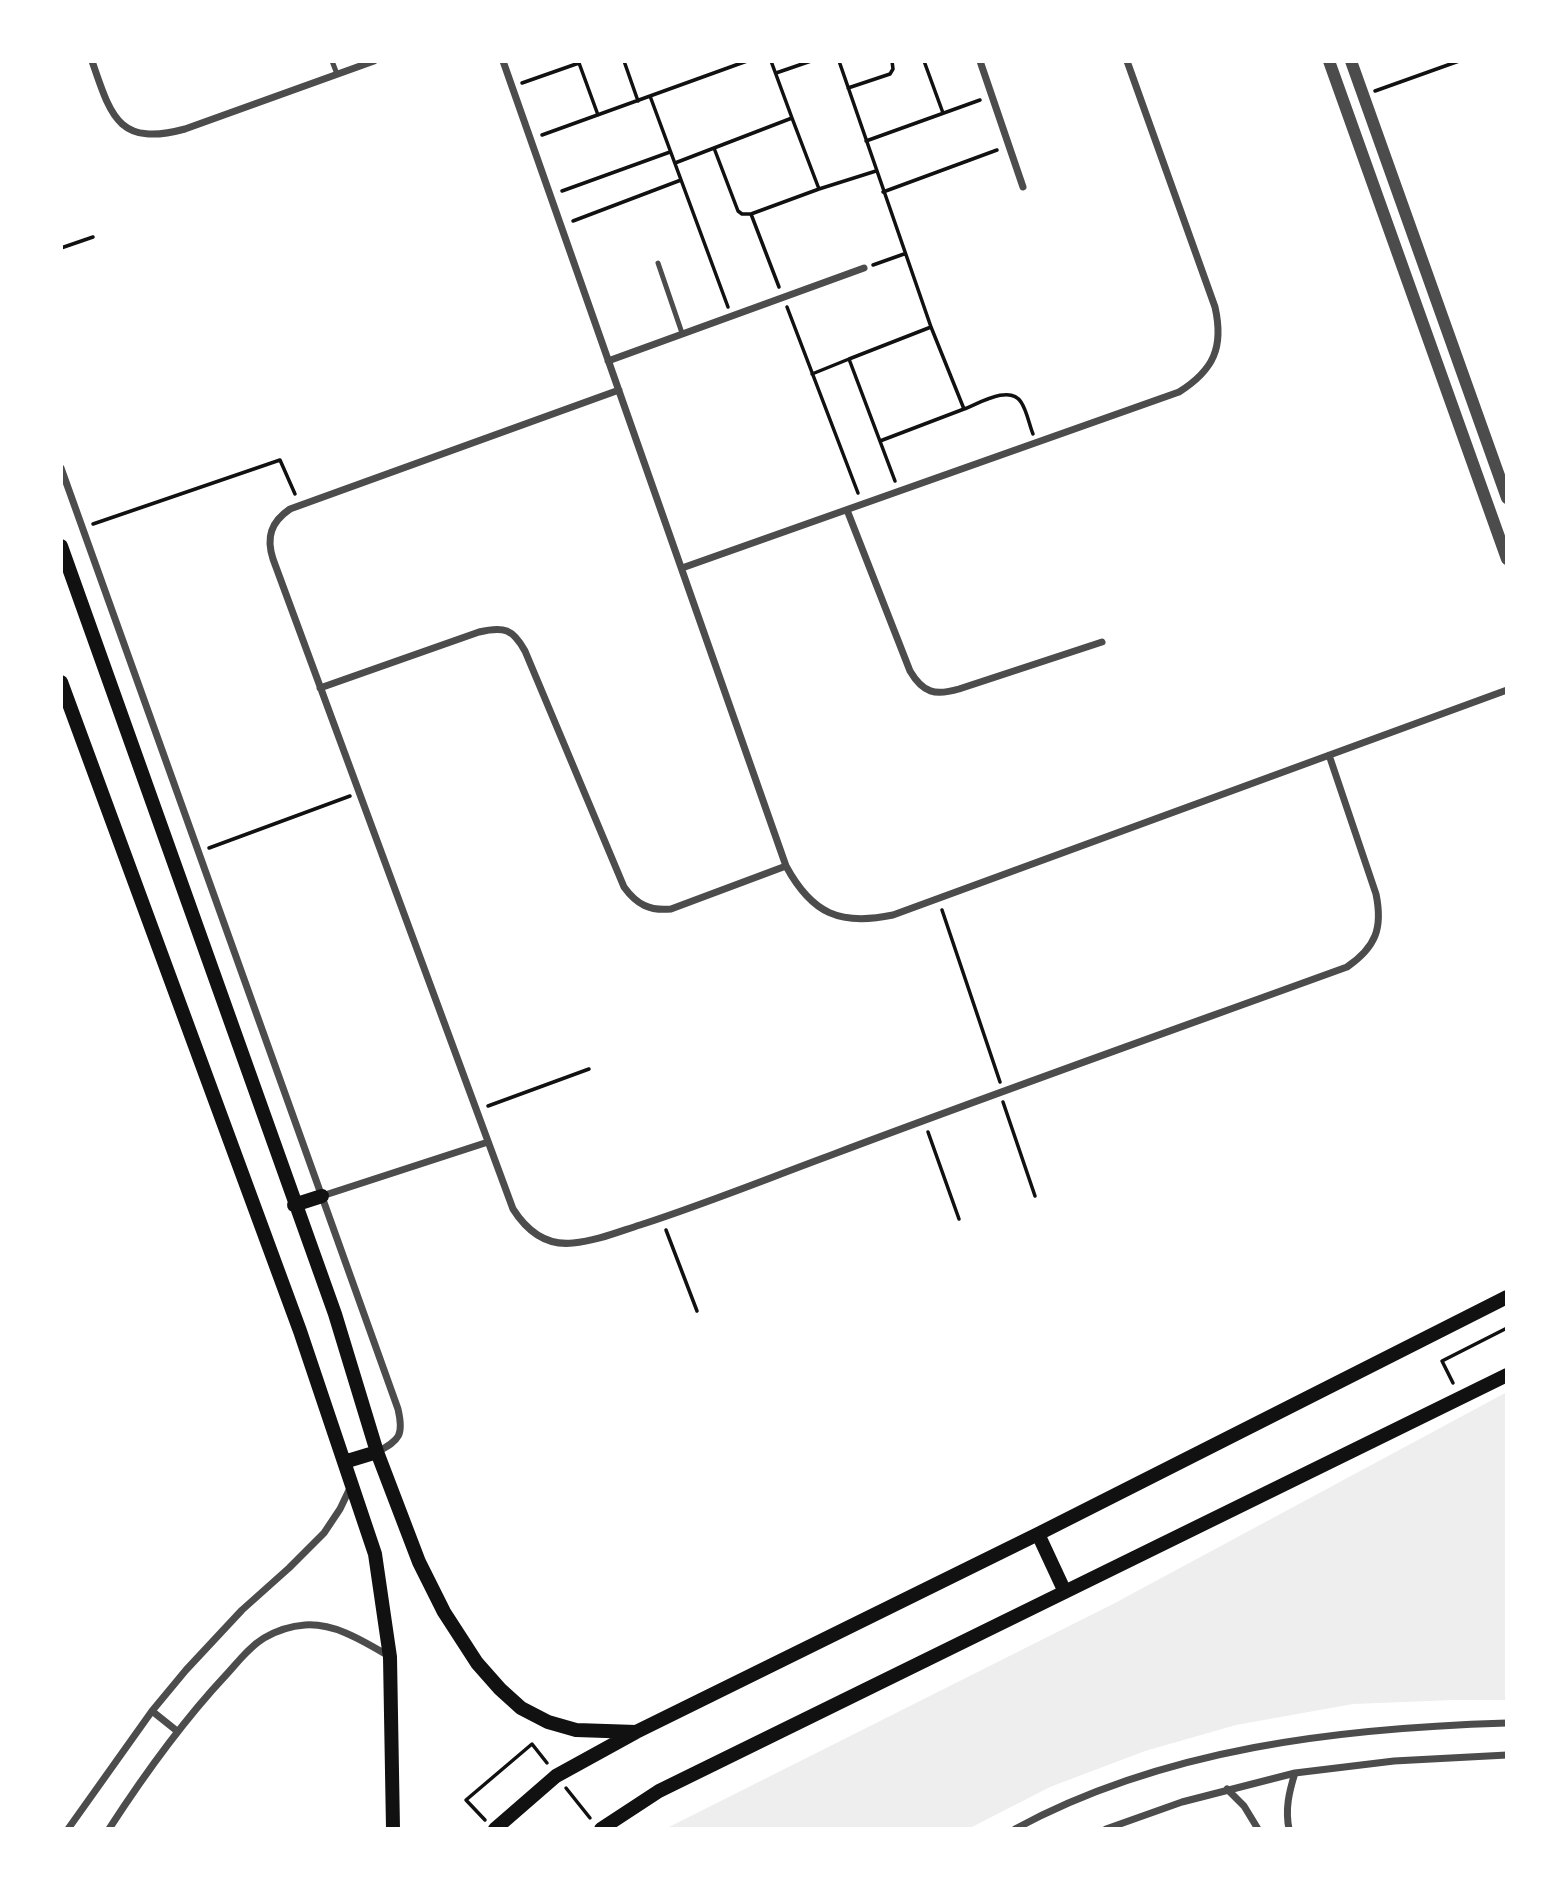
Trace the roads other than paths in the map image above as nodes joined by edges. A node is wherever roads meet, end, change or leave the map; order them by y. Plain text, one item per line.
1 (92, 61) edge
2 (332, 61) edge
3 (374, 61) edge
4 (503, 61) edge
5 (980, 61) edge
6 (1127, 61) edge
7 (1329, 61) edge
8 (1351, 61) edge
9 (337, 74) junction
10 (1023, 187) dead end
11 (658, 263) dead end
12 (864, 268) road end
13 (682, 333) junction
14 (1452, 345) junction
15 (1433, 352) junction
16 (608, 361) junction
17 (620, 390) junction
18 (61, 468) edge
19 (1507, 498) edge
20 (847, 510) junction
21 (61, 546) edge
22 (1507, 559) edge
23 (682, 568) junction
24 (1102, 642) dead end
25 (61, 682) edge
26 (320, 688) junction
27 (1507, 690) edge
28 (1329, 755) junction
29 (786, 866) junction
30 (488, 1142) junction
31 (322, 1196) junction
32 (295, 1205) junction
33 (1507, 1297) edge
34 (1507, 1375) edge
35 (377, 1452) junction
36 (344, 1462) junction
37 (352, 1483) junction
38 (1038, 1534) junction
39 (1065, 1592) junction
40 (390, 1657) junction
41 (152, 1712) junction
42 (1507, 1723) edge
43 (177, 1731) junction
44 (636, 1732) junction
45 (1507, 1755) edge
46 (1295, 1773) junction
47 (1227, 1790) junction
48 (596, 1824) edge
49 (68, 1829) edge
50 (110, 1829) edge
51 (393, 1829) edge
52 (495, 1829) edge
53 (1015, 1829) edge
54 (1106, 1829) edge
55 (1258, 1829) edge
56 (1289, 1829) edge

1 - 9 street
2 - 9 lane
3 - 9 street
4 - 16 street
5 - 10 street
6 - 20 street
7 - 15 street
8 - 14 street
11 - 13 lane
12 - 13 street
13 - 16 street
14 - 15 street
14 - 19 street
15 - 22 street
16 - 17 street
17 - 23 street
17 - 26 street
18 - 31 street
20 - 23 street
20 - 24 street
21 - 32 main road
23 - 29 street
25 - 36 main road
26 - 29 street
26 - 30 street
27 - 28 street
28 - 29 street
28 - 30 street
30 - 31 street
31 - 32 main road
31 - 35 street
32 - 35 main road
33 - 38 main road
34 - 39 main road
35 - 36 main road
35 - 44 main road
36 - 37 main road
37 - 40 main road
37 - 41 street
38 - 39 main road
38 - 44 main road
39 - 48 main road
40 - 43 street
40 - 51 main road
41 - 43 street
41 - 49 street
42 - 53 street
43 - 50 street
44 - 52 main road
45 - 46 street
46 - 47 street
46 - 56 street
47 - 54 street
47 - 55 street

